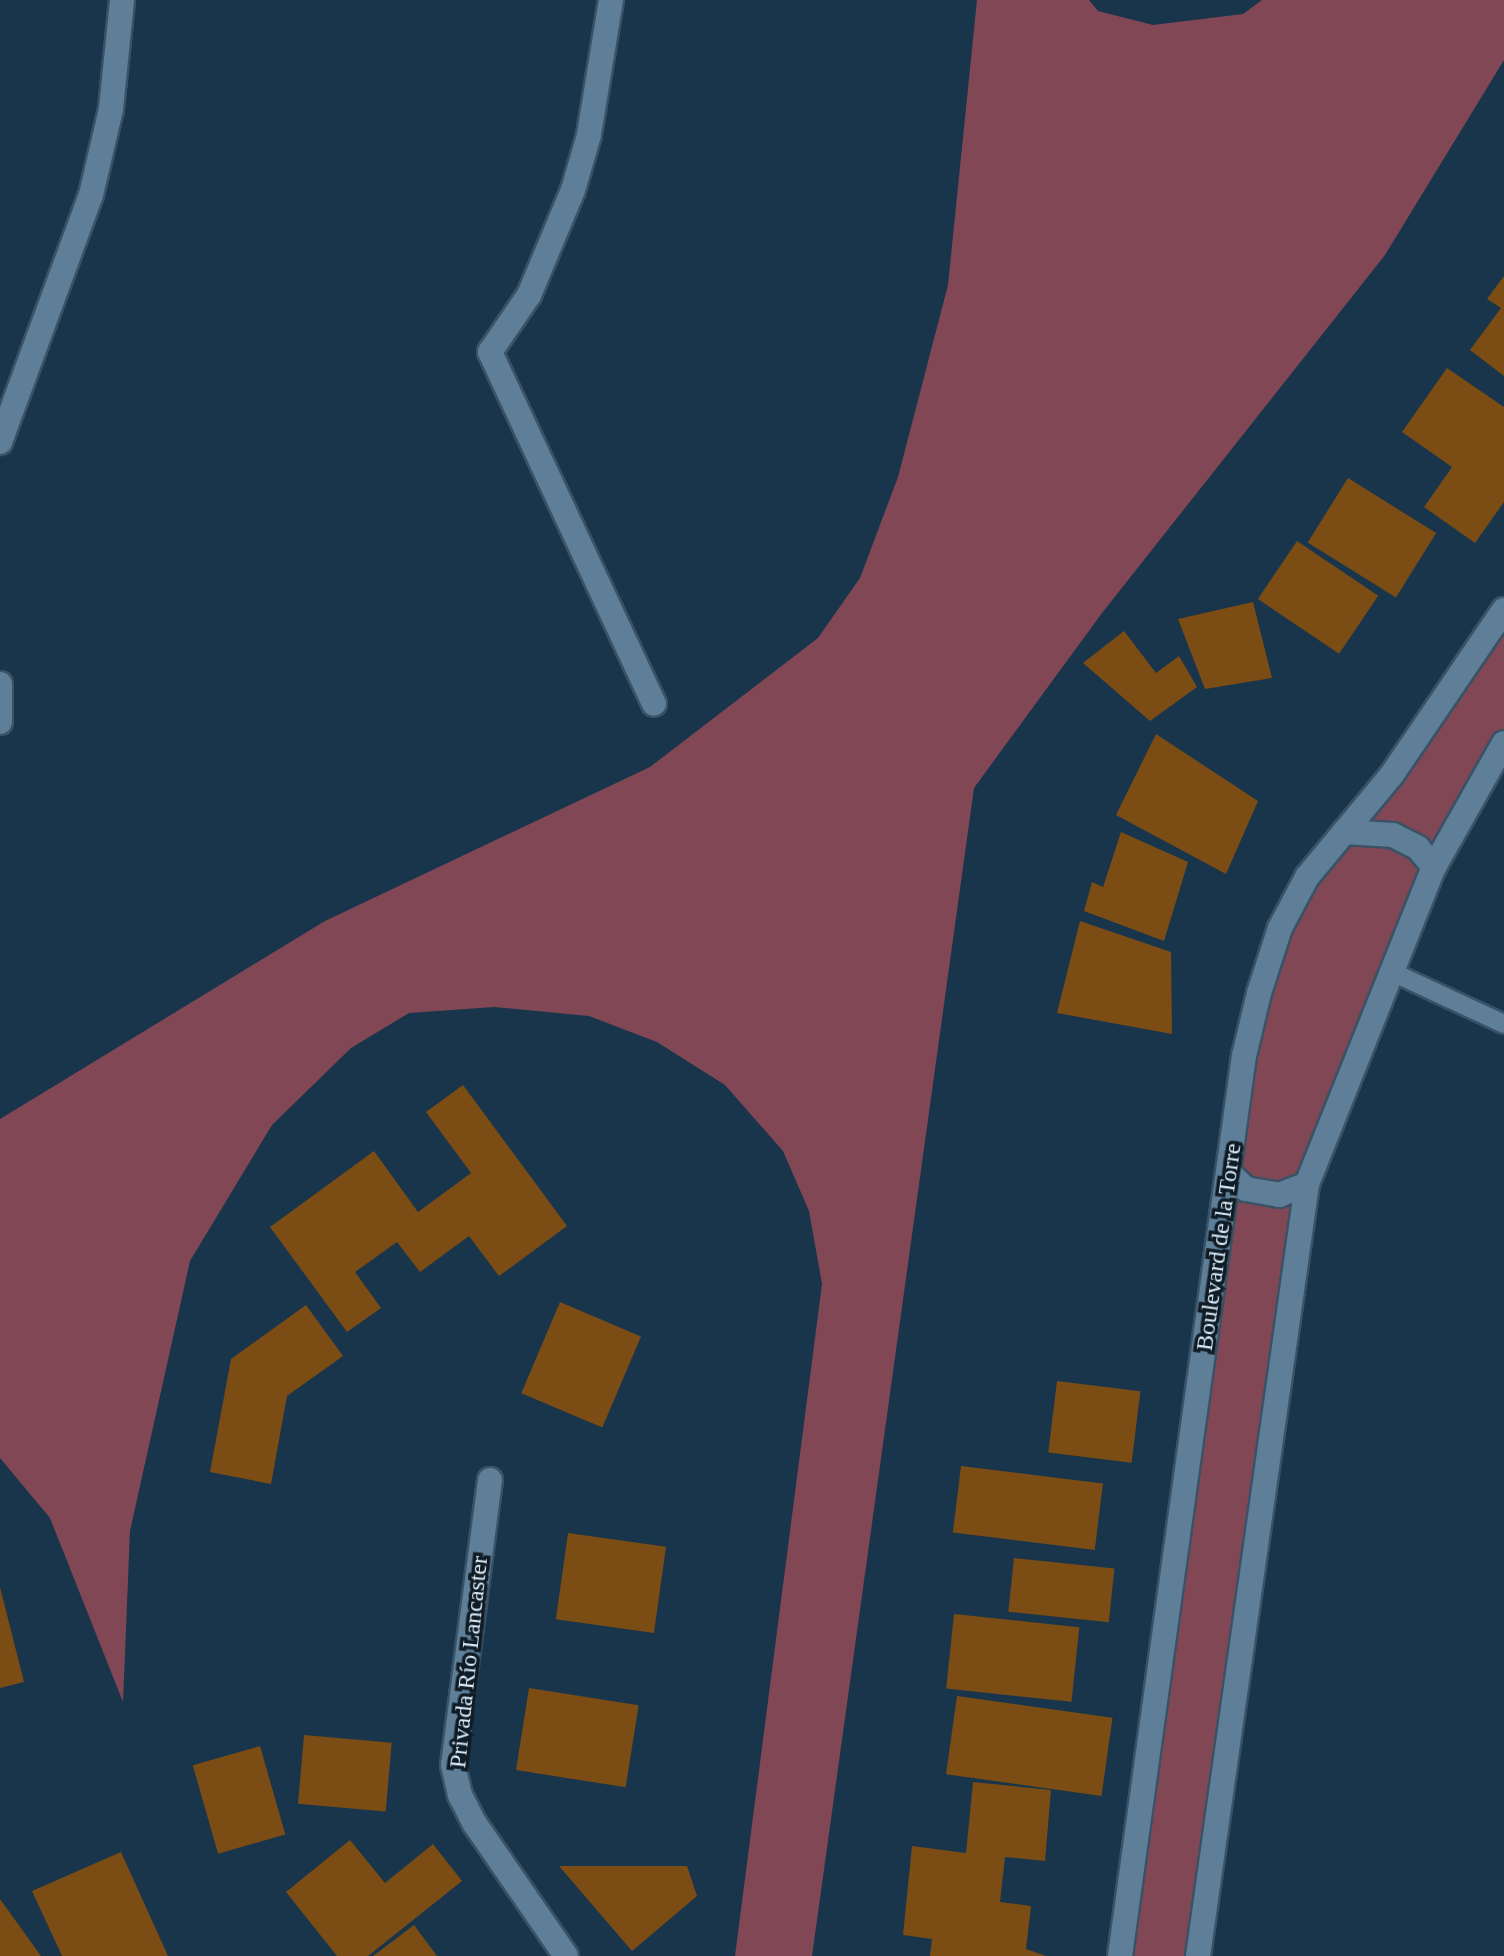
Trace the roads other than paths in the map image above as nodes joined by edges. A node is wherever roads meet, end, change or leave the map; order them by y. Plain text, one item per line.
1 (122, 0) edge
2 (611, 0) edge
3 (0, 442) edge
4 (1504, 610) edge
5 (0, 684) edge
6 (654, 704) dead end
7 (0, 722) edge
8 (1503, 748) edge
9 (1344, 832) junction
10 (1434, 867) junction
11 (1392, 972) junction
12 (1504, 1024) edge
13 (1230, 1174) junction
14 (1307, 1184) junction
15 (490, 1480) dead end
16 (566, 1956) edge
17 (1120, 1956) edge
18 (1198, 1956) edge

1 - 3 street
2 - 6 street
4 - 9 street, Boulevard de la Torre
5 - 7 street
8 - 10 street
9 - 10 street
9 - 13 street, Boulevard de la Torre
10 - 11 street
11 - 12 lane
11 - 14 street
13 - 14 street
13 - 17 street, Boulevard de la Torre
14 - 18 street
15 - 16 street, Privada Río Lancaster

